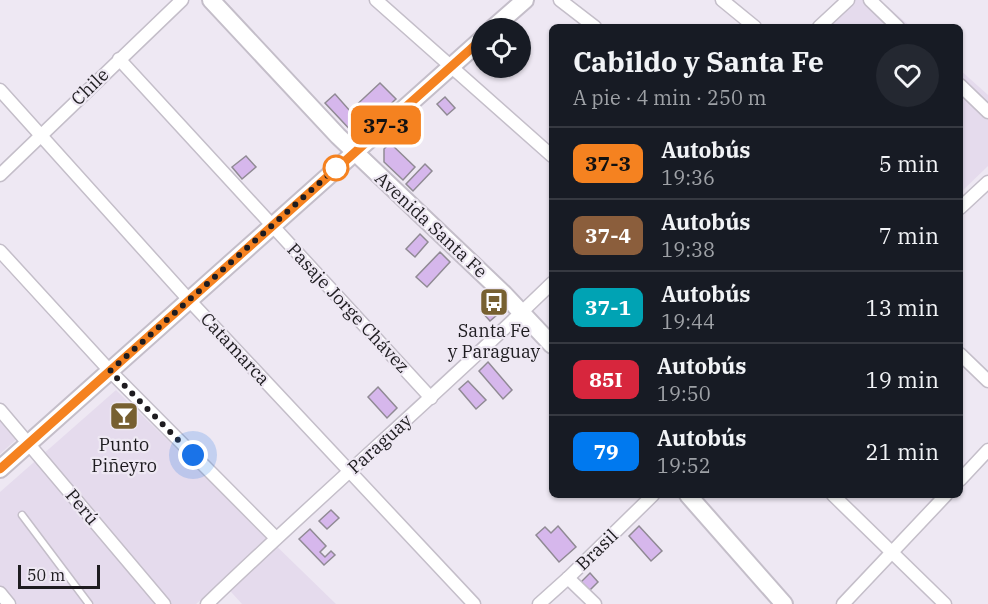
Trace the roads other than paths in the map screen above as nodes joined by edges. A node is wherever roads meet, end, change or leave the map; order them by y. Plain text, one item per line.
1 (182, 0) edge
2 (211, 0) edge
3 (376, 0) edge
4 (525, 0) edge
5 (560, 0) edge
6 (722, 0) edge
7 (848, 0) edge
8 (870, 0) edge
9 (504, 18) edge
10 (591, 24) edge
11 (751, 24) edge
12 (822, 24) edge
13 (895, 24) edge
14 (471, 49) edge
15 (119, 59) junction
16 (451, 66) junction
17 (963, 89) edge
18 (0, 90) edge
19 (988, 112) edge
20 (41, 135) junction
21 (355, 152) junction
22 (549, 153) edge
23 (0, 175) edge
24 (988, 182) edge
25 (963, 205) edge
26 (273, 226) junction
27 (0, 251) edge
28 (549, 287) edge
29 (189, 300) junction
30 (522, 312) junction
31 (549, 342) edge
32 (963, 357) edge
33 (110, 371) junction
34 (988, 381) edge
35 (431, 398) junction
36 (0, 410) edge
37 (29, 443) junction
38 (988, 450) edge
39 (0, 469) edge
40 (350, 471) junction
41 (963, 477) edge
42 (650, 498) edge
43 (691, 498) edge
44 (836, 498) edge
45 (943, 498) edge
46 (22, 515) dead end
47 (276, 538) junction
48 (892, 552) junction
49 (568, 578) junction
50 (0, 592) edge
51 (9, 604) edge
52 (89, 604) edge
53 (164, 604) edge
54 (207, 604) edge
55 (474, 604) edge
56 (539, 604) edge
57 (595, 604) edge
58 (784, 604) edge
59 (843, 604) edge
60 (945, 604) edge

1 - 15 street, Chile
2 - 21 street, Avenida Santa Fe
3 - 16 street
4 - 9 street
5 - 10 street
6 - 11 street
7 - 12 street
8 - 13 street
14 - 16 street
15 - 20 street, Chile
15 - 26 street, Pasaje Jorge Chávez
16 - 21 street
16 - 22 street
17 - 19 street
18 - 20 street, Catamarca
20 - 23 street, Chile
20 - 29 street, Catamarca
21 - 26 street
21 - 30 street, Avenida Santa Fe
24 - 25 street
26 - 29 street
26 - 35 street, Pasaje Jorge Chávez
27 - 33 street
28 - 30 street, Paraguay
29 - 33 street
29 - 40 street, Catamarca
30 - 31 street, Avenida Santa Fe
30 - 35 street, Paraguay
32 - 34 street
33 - 37 street
33 - 47 street
35 - 40 street, Paraguay
36 - 37 street, Perú
37 - 39 street
37 - 53 street, Perú
38 - 41 street
40 - 47 street, Paraguay
40 - 55 street, Catamarca
42 - 49 street, Brasil
43 - 58 street
44 - 48 street
45 - 48 street
46 - 52 lane
47 - 54 street, Paraguay
48 - 59 street
48 - 60 street
49 - 56 street, Brasil
49 - 57 street
50 - 51 street

